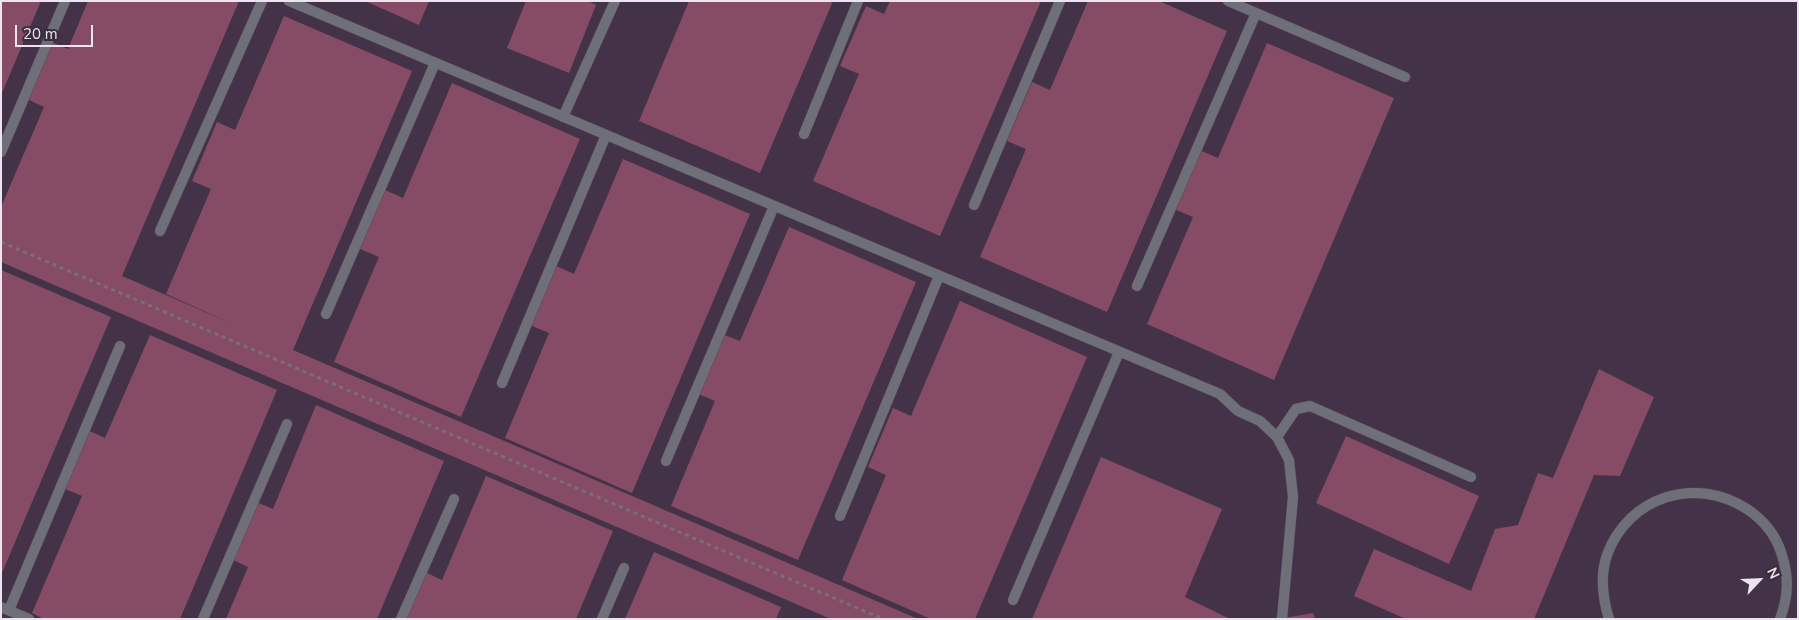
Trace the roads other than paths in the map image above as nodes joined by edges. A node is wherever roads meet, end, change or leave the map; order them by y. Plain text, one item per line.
1 (65, 1) edge
2 (262, 1) edge
3 (289, 1) edge
4 (615, 1) edge
5 (858, 1) edge
6 (1060, 1) edge
7 (1228, 1) edge
8 (1256, 13) junction
9 (435, 63) junction
10 (1405, 77) dead end
11 (563, 117) junction
12 (804, 134) dead end
13 (606, 135) junction
14 (1, 152) edge
15 (974, 205) dead end
16 (774, 206) junction
17 (160, 231) dead end
18 (939, 276) junction
19 (1137, 286) dead end
20 (326, 314) dead end
21 (120, 346) dead end
22 (1119, 352) junction
23 (502, 383) dead end
24 (287, 424) dead end
25 (1277, 438) junction
26 (666, 461) dead end
27 (1471, 478) dead end
28 (454, 499) dead end
29 (840, 516) dead end
30 (624, 568) dead end
31 (1013, 600) dead end
32 (5, 609) edge
33 (1609, 618) edge
34 (29, 619) edge
35 (203, 619) edge
36 (401, 619) edge
37 (602, 619) edge
38 (1282, 619) edge
39 (1780, 619) edge

1 - 14 lane
2 - 17 lane
3 - 9 lane
4 - 11 lane
5 - 12 lane
6 - 15 lane
7 - 8 lane
8 - 10 lane
8 - 19 lane
9 - 11 lane
9 - 20 lane
11 - 13 lane
13 - 16 lane
13 - 23 lane
16 - 18 lane
16 - 26 lane
18 - 22 lane
18 - 29 lane
21 - 32 lane
22 - 25 lane
22 - 31 lane
24 - 35 lane
25 - 27 lane
25 - 38 lane
28 - 36 lane
30 - 37 lane
32 - 34 lane
33 - 39 lane

